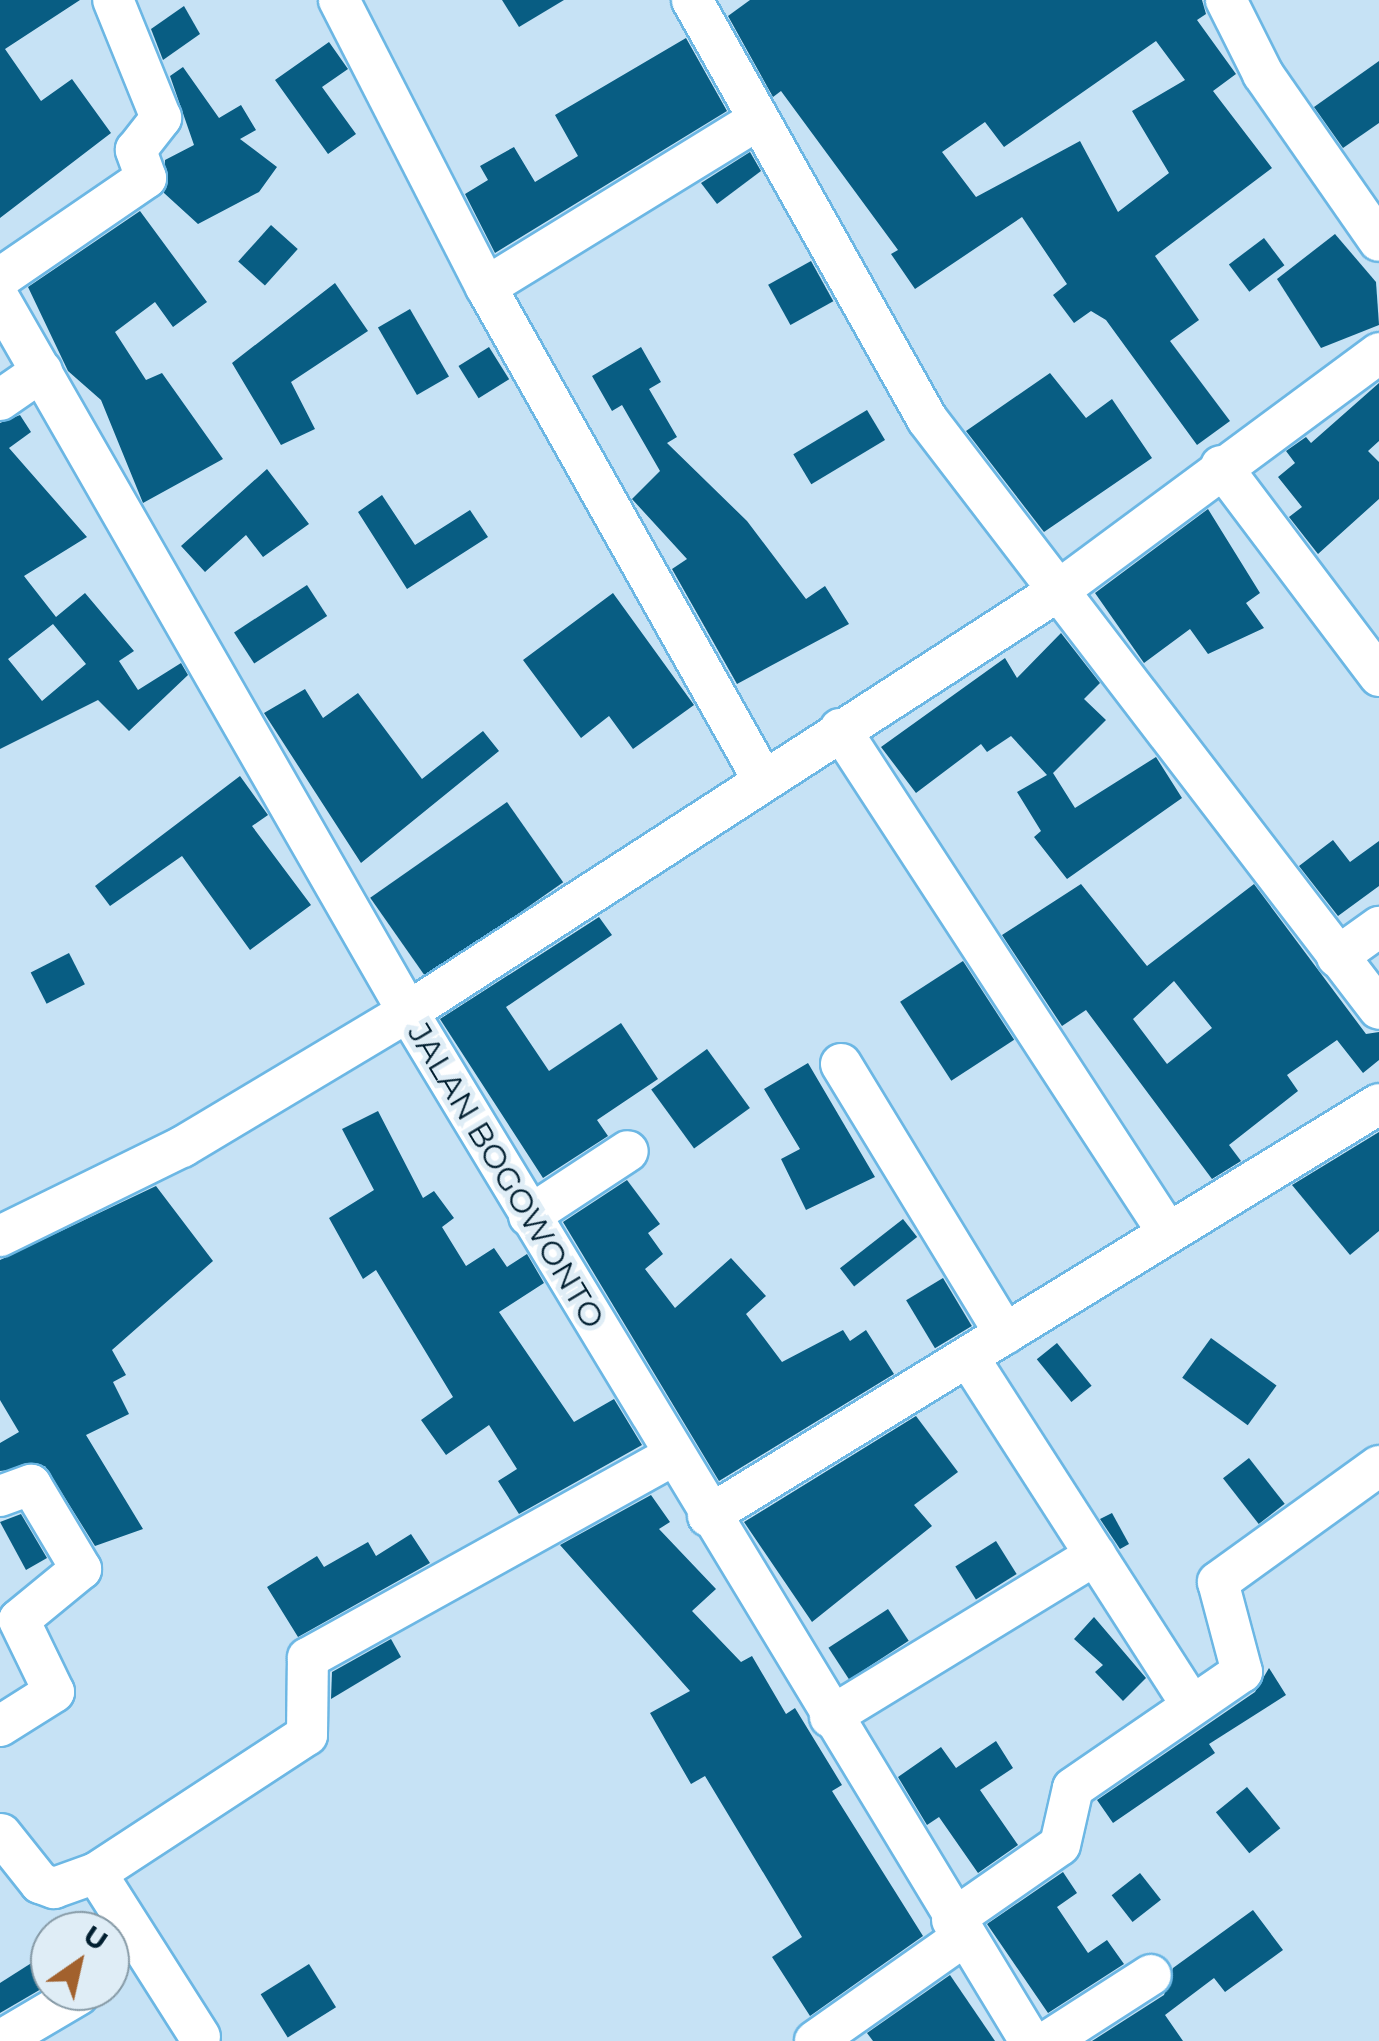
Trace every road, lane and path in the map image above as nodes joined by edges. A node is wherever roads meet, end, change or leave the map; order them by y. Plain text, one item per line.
1 (113, 0) edge
2 (339, 0) edge
3 (692, 0) edge
4 (1226, 0) edge
5 (756, 121) junction
6 (1379, 242) edge
7 (0, 278) edge
8 (486, 286) junction
9 (0, 300) edge
10 (1376, 361) edge
11 (42, 371) junction
12 (0, 400) edge
13 (1222, 466) junction
14 (1055, 592) junction
15 (1379, 676) edge
16 (840, 729) junction
17 (762, 778) junction
18 (1379, 927) edge
19 (1337, 957) junction
20 (1379, 1009) edge
21 (408, 1012) junction
22 (841, 1064) dead end
23 (1379, 1104) edge
24 (628, 1151) dead end
25 (529, 1216) junction
26 (1168, 1234) junction
27 (0, 1236) edge
28 (1004, 1334) junction
29 (970, 1360) junction
30 (672, 1456) junction
31 (1379, 1466) edge
32 (0, 1496) edge
33 (708, 1516) junction
34 (1095, 1555) junction
35 (1191, 1704) junction
36 (830, 1717) junction
37 (0, 1726) edge
38 (0, 1833) edge
39 (96, 1873) junction
40 (958, 1928) junction
41 (1151, 1975) dead end
42 (51, 2011) edge
43 (200, 2038) dead end
44 (0, 2041) edge
45 (815, 2041) edge
46 (1030, 2041) edge
47 (1048, 2041) edge

1 - 7 street
2 - 8 street
3 - 5 street
4 - 6 street
5 - 8 street
5 - 14 street
8 - 17 street
9 - 11 street, JALAN BOGOWONTO
10 - 13 street
11 - 12 street
11 - 21 street, JALAN BOGOWONTO
13 - 14 street
13 - 15 street
14 - 16 street
14 - 19 street
16 - 17 street
16 - 26 street
17 - 21 street
18 - 19 street
19 - 20 street
21 - 25 street, JALAN BOGOWONTO
21 - 27 street
22 - 28 street
23 - 26 street
24 - 25 street
25 - 30 street, JALAN BOGOWONTO
26 - 28 street
28 - 29 street
29 - 33 street
29 - 34 street
30 - 33 street, JALAN BOGOWONTO
30 - 39 street
31 - 35 street
32 - 37 street
33 - 36 street, JALAN BOGOWONTO
34 - 35 street
34 - 36 street
35 - 40 street
36 - 40 street, JALAN BOGOWONTO
38 - 39 street
39 - 43 street
40 - 45 street
40 - 46 street, JALAN BOGOWONTO
41 - 47 street
42 - 44 street

